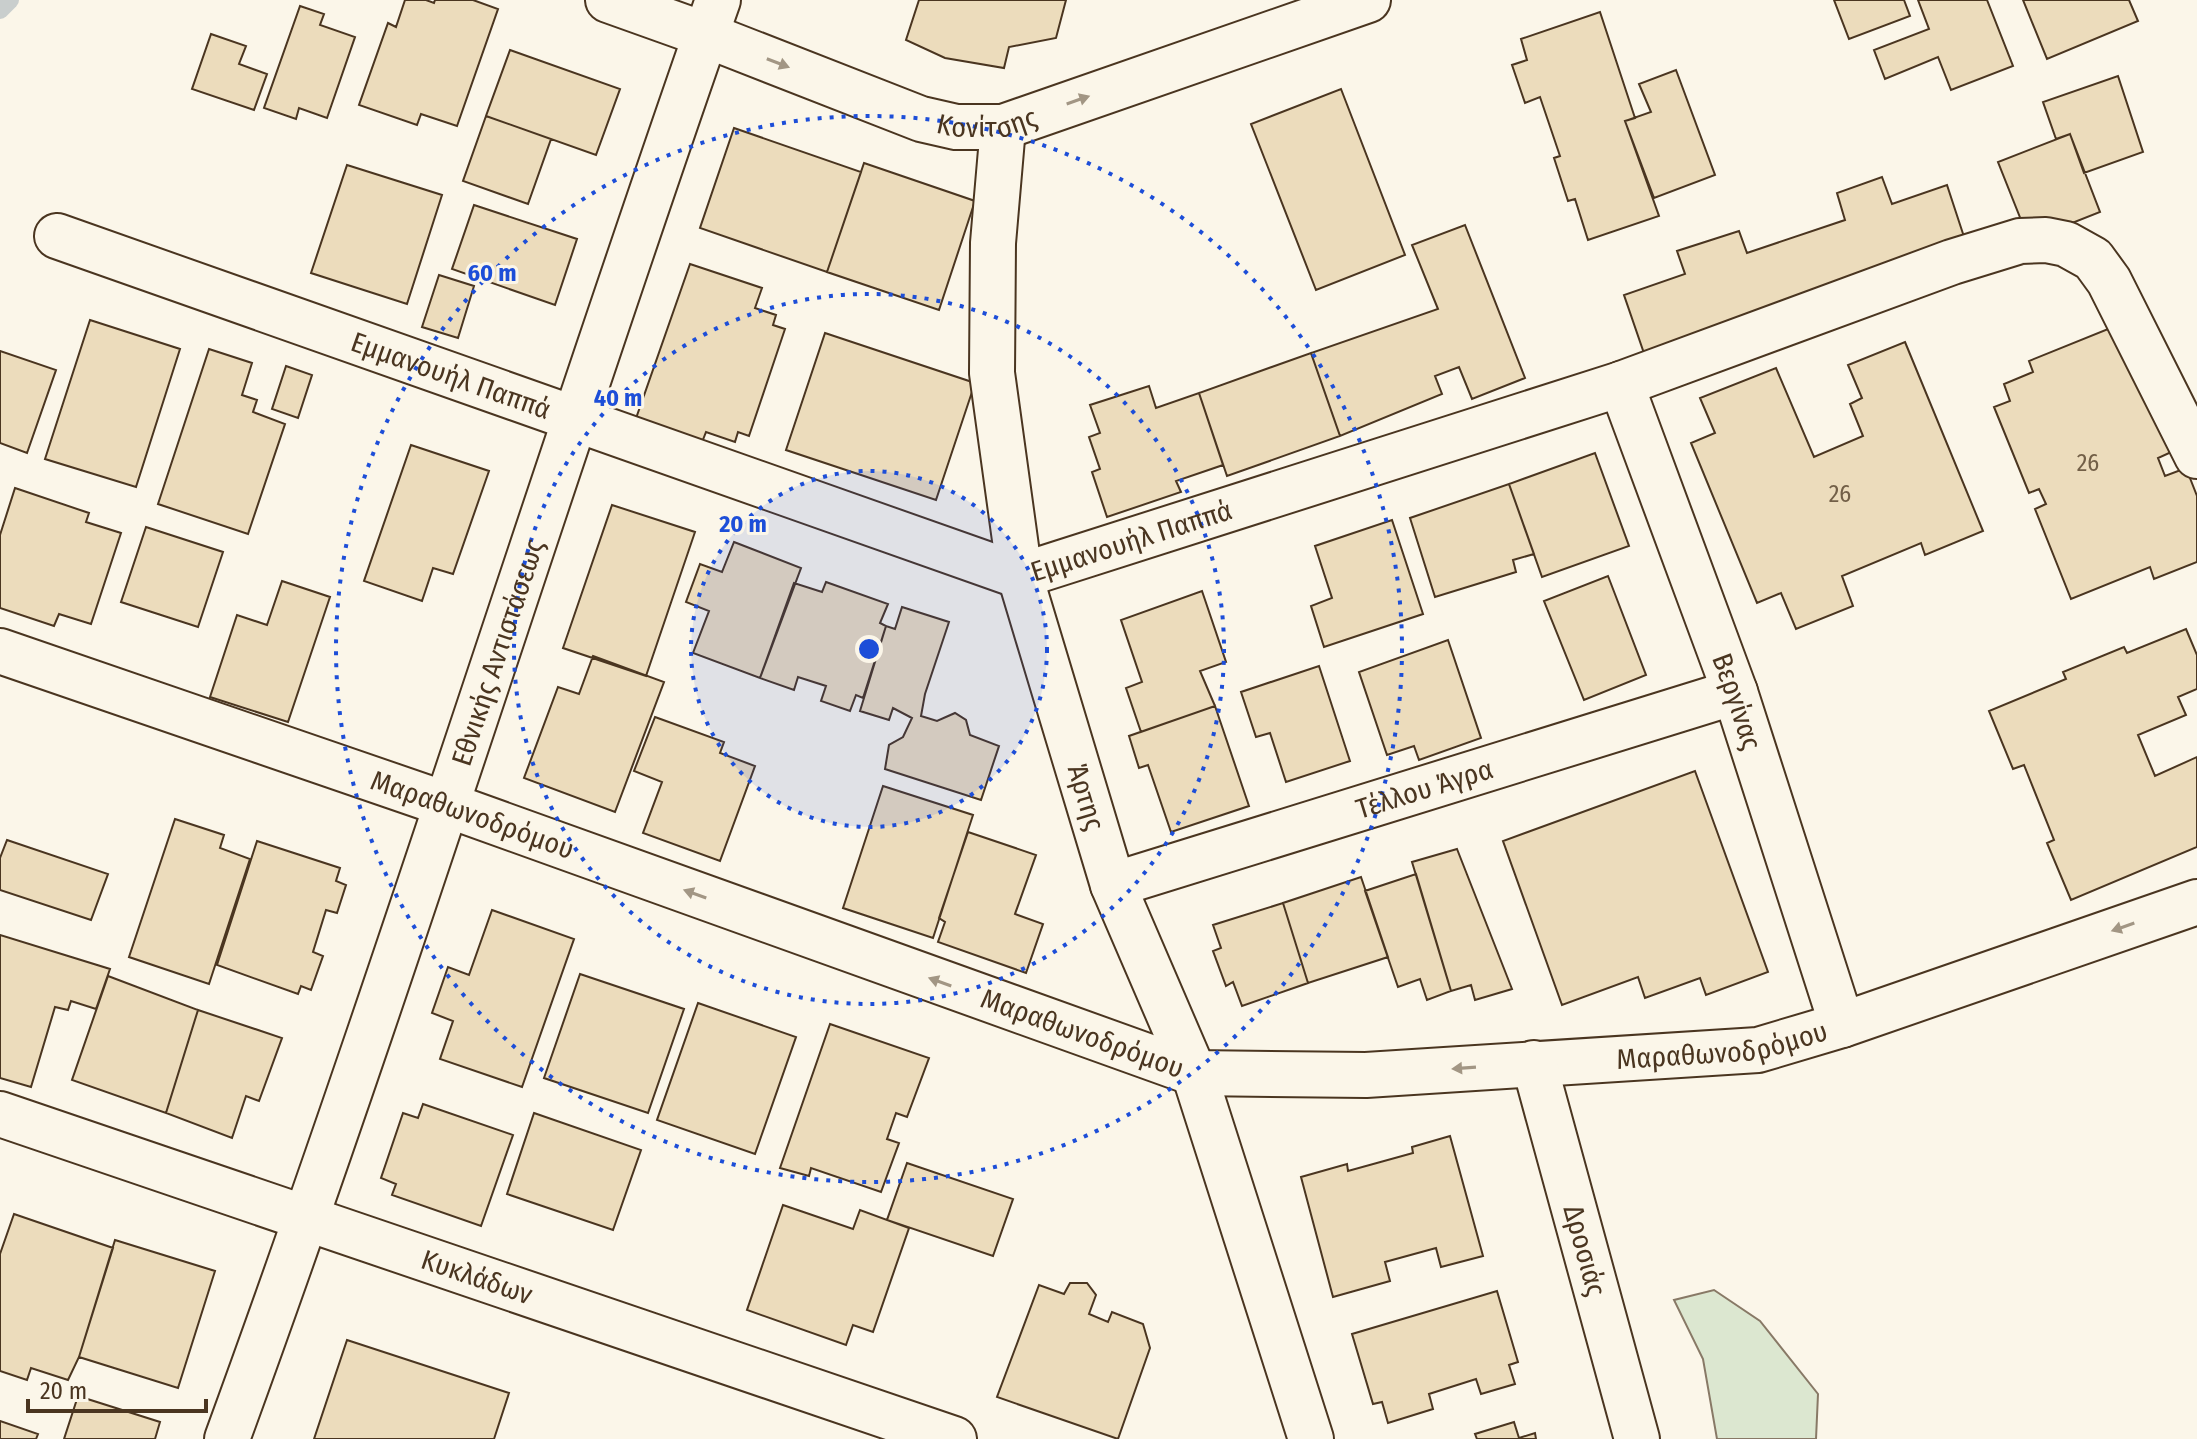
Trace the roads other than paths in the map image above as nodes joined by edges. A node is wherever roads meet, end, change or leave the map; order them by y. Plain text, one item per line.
1 (608, 0) edge
2 (1368, 0) edge
3 (712, 17) edge
4 (1003, 127) junction
5 (57, 236) dead end
6 (1621, 384) junction
7 (574, 420) junction
8 (2197, 456) edge
9 (1020, 576) junction
10 (0, 651) edge
11 (1735, 692) junction
12 (445, 804) junction
13 (1113, 885) junction
14 (2197, 902) edge
15 (1842, 1025) junction
16 (1534, 1063) junction
17 (1194, 1073) junction
18 (0, 1114) edge
19 (307, 1219) junction
20 (227, 1439) edge
21 (954, 1439) edge
22 (1311, 1439) edge
23 (1637, 1439) edge

1 - 3 street, Κονίτσης
4 -> 2 street, Κονίτσης
3 -> 4 street, Κονίτσης
3 - 7 street, Εθνικής Αντιστάσεως
4 - 9 street, Άρτης
5 - 7 street, Εμμανουήλ Παππά
6 - 8 street, Εμμανουήλ Παππά
6 - 9 street, Εμμανουήλ Παππά
6 - 11 street, Βεργίνας
7 - 9 street, Εμμανουήλ Παππά
7 - 12 street, Εθνικής Αντιστάσεως
9 - 13 street, Άρτης
10 - 12 street, Μαραθωνοδρόμου
11 - 13 street, Τέλλου Άγρα
11 - 15 street, Βεργίνας
17 -> 12 street, Μαραθωνοδρόμου
12 - 19 street, Εθνικής Αντιστάσεως
13 - 17 street, Άρτης
14 -> 15 street, Μαραθωνοδρόμου
15 - 16 street, Μαραθωνοδρόμου
16 -> 17 street, Μαραθωνοδρόμου
16 - 23 street, Δροσιάς
17 - 22 street, Άρτης
18 - 19 street, Κυκλάδων
19 - 20 street, Εθνικής Αντιστάσεως
19 - 21 street, Κυκλάδων

